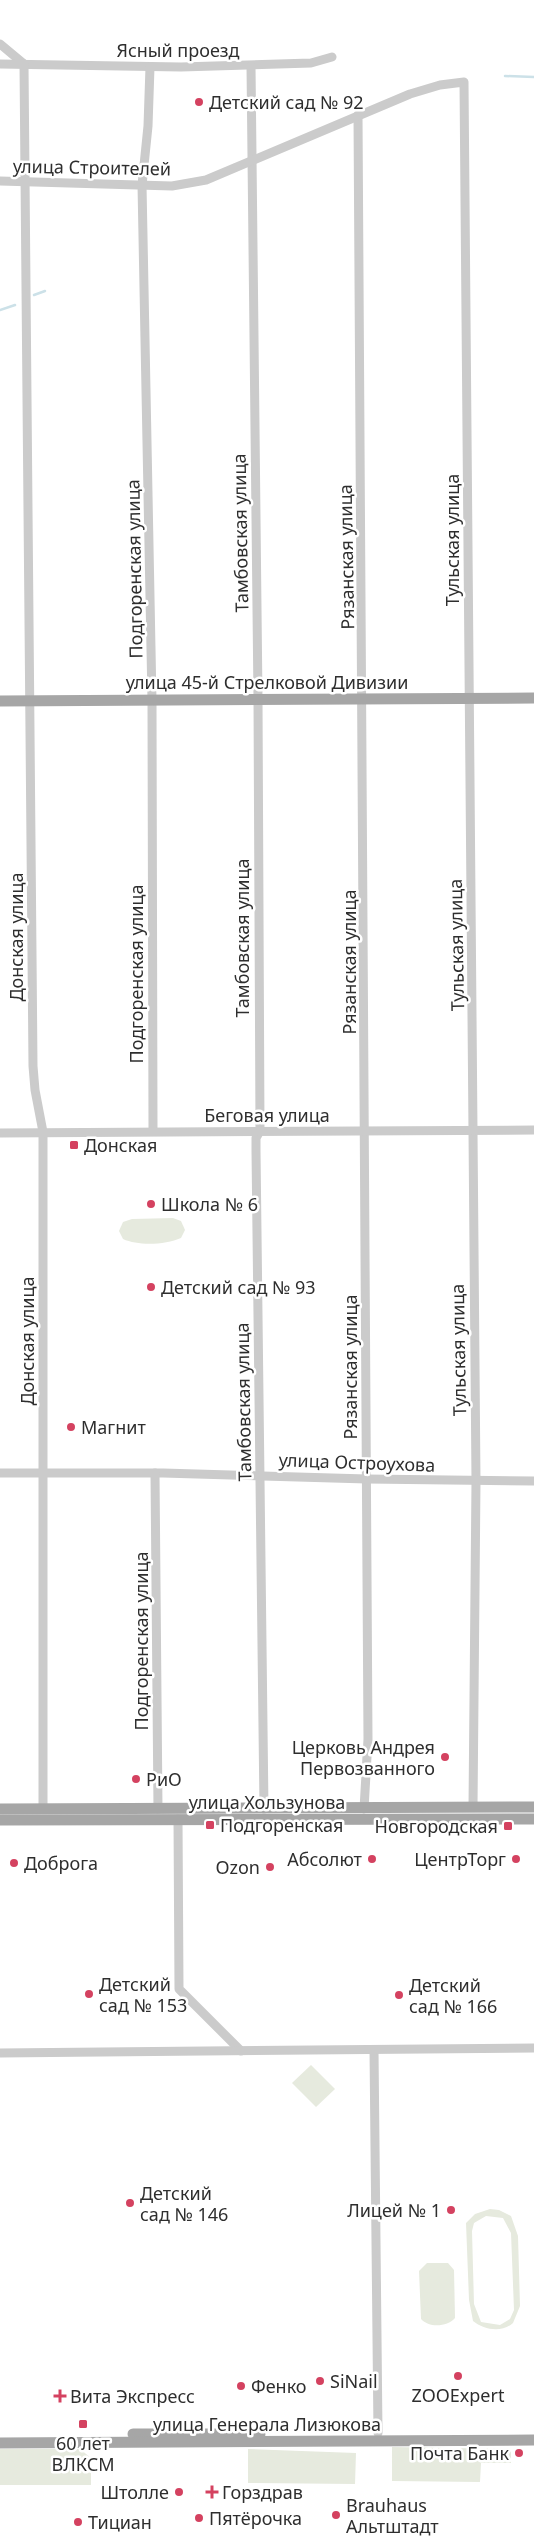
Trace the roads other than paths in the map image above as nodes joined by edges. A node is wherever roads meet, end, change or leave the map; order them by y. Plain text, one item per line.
1 (0, 44) edge
2 (332, 57) dead end
3 (0, 64) edge
4 (24, 64) junction
5 (251, 66) junction
6 (150, 67) junction
7 (464, 82) joint
8 (358, 116) junction
9 (252, 160) junction
10 (0, 181) edge
11 (25, 181) junction
12 (142, 185) junction
13 (470, 698) junction
14 (534, 698) edge
15 (258, 699) junction
16 (363, 699) junction
17 (30, 700) junction
18 (152, 700) junction
19 (0, 701) edge
20 (472, 1130) junction
21 (534, 1130) edge
22 (153, 1131) junction
23 (260, 1131) junction
24 (366, 1131) junction
25 (43, 1132) junction
26 (0, 1133) edge
27 (0, 1472) edge
28 (43, 1473) junction
29 (155, 1473) junction
30 (259, 1475) junction
31 (367, 1479) junction
32 (476, 1481) junction
33 (534, 1481) edge
34 (473, 1807) junction
35 (158, 1808) junction
36 (264, 1808) junction
37 (534, 1808) edge
38 (0, 1809) edge
39 (364, 1809) junction
40 (42, 1814) junction
41 (178, 1819) junction
42 (534, 1819) edge
43 (0, 1820) edge
44 (534, 2048) edge
45 (374, 2050) junction
46 (240, 2051) junction
47 (0, 2053) edge
48 (534, 2432) edge
49 (378, 2433) junction
50 (0, 2435) edge
51 (97, 2438) junction
52 (534, 2440) edge
53 (0, 2443) edge

1 - 4 street
2 - 5 street, Ясный проезд
3 - 4 street, Ясный проезд
4 - 6 street, Ясный проезд
4 - 11 street, Донская улица
5 - 6 street, Ясный проезд
5 - 9 street, Тамбовская улица
6 - 12 street, Подгоренская улица
7 - 8 street, улица Строителей
7 - 13 street, Тульская улица
8 - 9 street, улица Строителей
8 - 16 street, Рязанская улица
9 - 12 street, улица Строителей
9 - 15 street, Тамбовская улица
10 - 11 street, улица Строителей
11 - 12 street, улица Строителей
11 - 17 street, Донская улица
12 - 18 street, Подгоренская улица
13 - 14 main road, улица 45-й Стрелковой Дивизии
13 - 16 main road, улица 45-й Стрелковой Дивизии
13 - 20 street, Тульская улица
15 - 16 main road, улица 45-й Стрелковой Дивизии
15 - 18 main road, улица 45-й Стрелковой Дивизии
15 - 23 street, Тамбовская улица
16 - 24 street, Рязанская улица
17 - 18 main road, улица 45-й Стрелковой Дивизии
17 - 19 main road, улица 45-й Стрелковой Дивизии
17 - 25 street, Донская улица
18 - 22 street, Подгоренская улица
20 - 21 street, Беговая улица
20 - 24 street, Беговая улица
20 - 32 street, Тульская улица
22 - 23 street, Беговая улица
22 - 25 street, Беговая улица
23 - 24 street, Беговая улица
23 - 30 street, Тамбовская улица
24 - 31 street, Рязанская улица
25 - 26 street, Беговая улица
25 - 28 street, Донская улица
27 - 28 street, улица Остроухова
28 - 29 street, улица Остроухова
28 - 40 street, Донская улица
29 - 30 street, улица Остроухова
29 - 35 street, Подгоренская улица
30 - 31 street, улица Остроухова
30 - 36 street, Тамбовская улица
31 - 32 street, улица Остроухова
31 - 39 street, Рязанская улица
32 - 33 street, улица Остроухова
32 - 34 street, Тульская улица
34 - 37 main road, улица Хользунова
34 - 39 main road, улица Хользунова
35 - 36 main road, улица Хользунова
35 - 40 main road, улица Хользунова
36 - 39 main road, улица Хользунова
38 - 40 main road, улица Хользунова
40 - 41 main road, улица Хользунова
40 - 43 main road, улица Хользунова
41 - 42 main road, улица Хользунова
41 - 46 street
44 - 45 street
45 - 46 street
45 - 49 street
46 - 47 street
48 - 49 main road, улица Генерала Лизюкова
49 - 51 main road, улица Генерала Лизюкова
50 - 51 main road, улица Генерала Лизюкова
51 - 52 main road, улица Генерала Лизюкова
51 - 53 main road, улица Генерала Лизюкова

